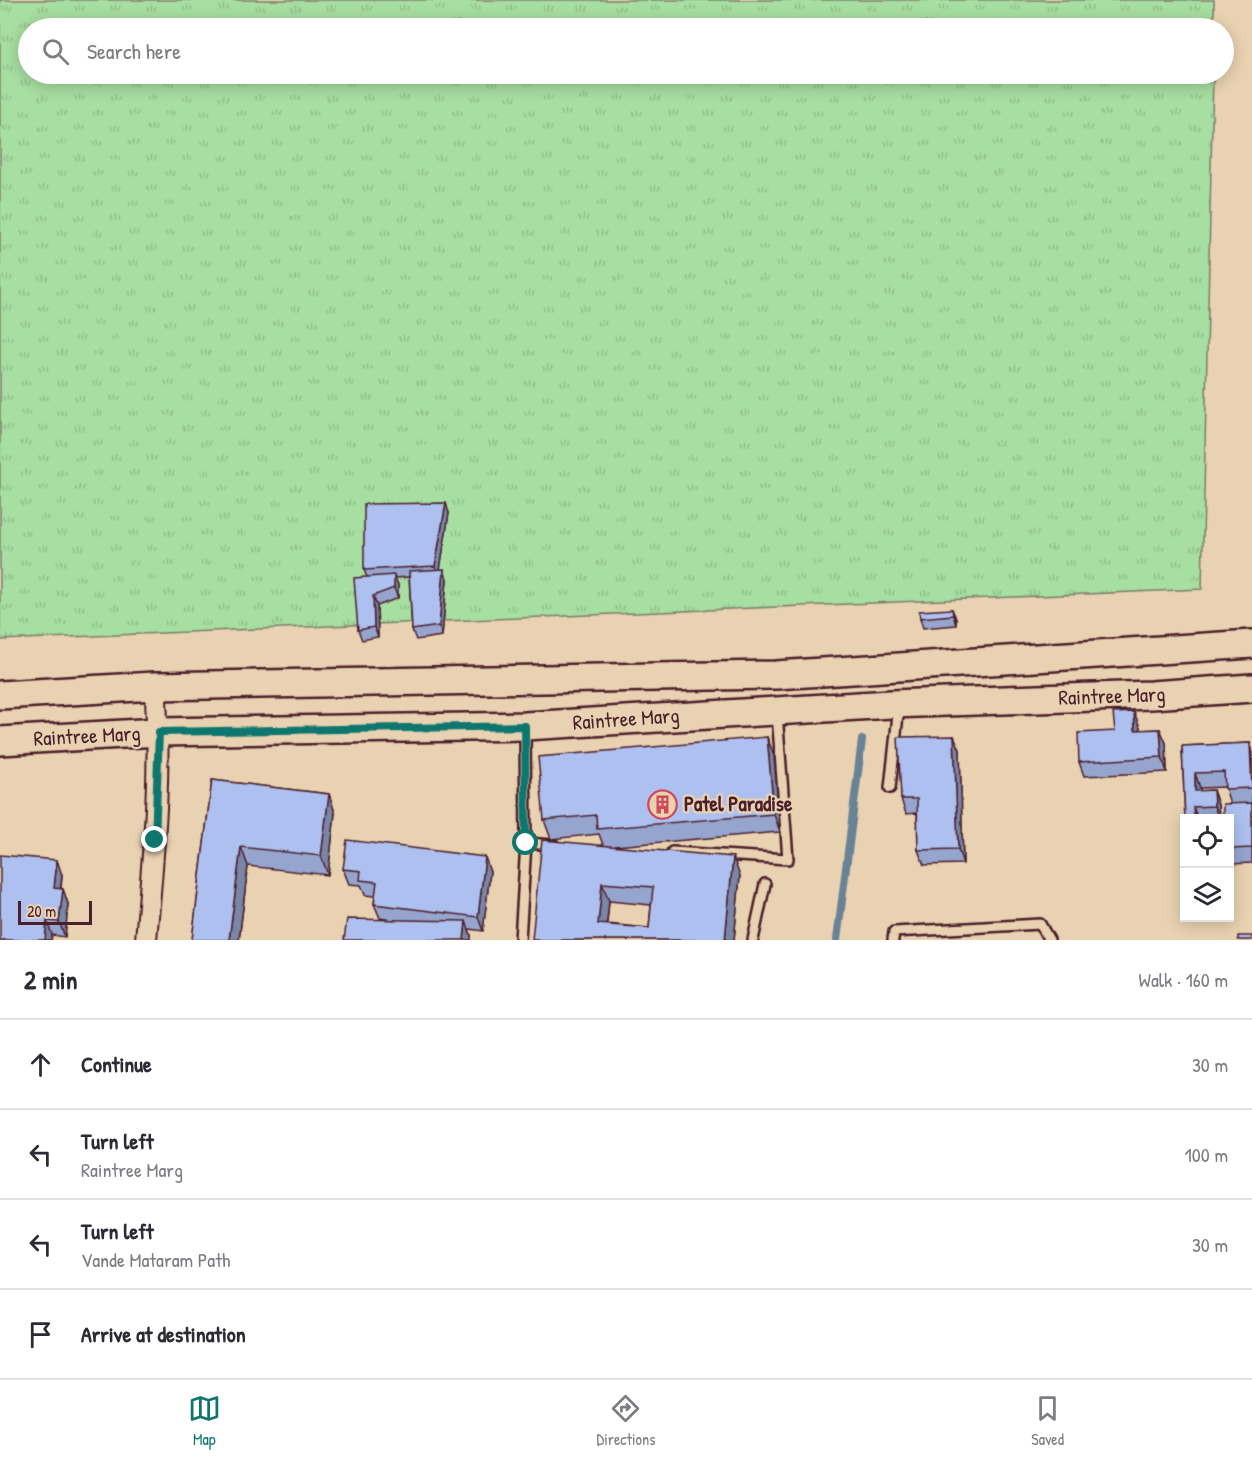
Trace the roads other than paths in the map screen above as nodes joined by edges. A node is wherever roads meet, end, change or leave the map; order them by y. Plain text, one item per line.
1 (1252, 644) edge
2 (493, 681) junction
3 (155, 687) junction
4 (1252, 688) edge
5 (0, 695) edge
6 (888, 704) junction
7 (777, 710) junction
8 (495, 726) junction
9 (525, 726) junction
10 (159, 732) junction
11 (0, 741) edge
12 (891, 788) dead end
13 (526, 843) junction
14 (562, 846) edge
15 (657, 851) edge
16 (765, 884) dead end
17 (147, 940) edge
18 (520, 940) edge
19 (753, 940) edge
20 (893, 940) edge
21 (1049, 940) edge

1 - 2 main road, Raintree Marg
2 - 3 main road, Raintree Marg
2 - 8 main road
3 - 5 main road, Raintree Marg
3 - 10 street
4 - 6 main road, Raintree Marg
6 - 7 main road, Raintree Marg
6 - 12 lane
7 - 9 main road, Raintree Marg
7 - 15 lane
8 - 9 main road, Raintree Marg
8 - 10 main road, Raintree Marg
9 - 13 lane
10 - 11 main road, Raintree Marg
10 - 17 street
13 - 14 lane
13 - 18 lane
16 - 19 lane
20 - 21 lane

